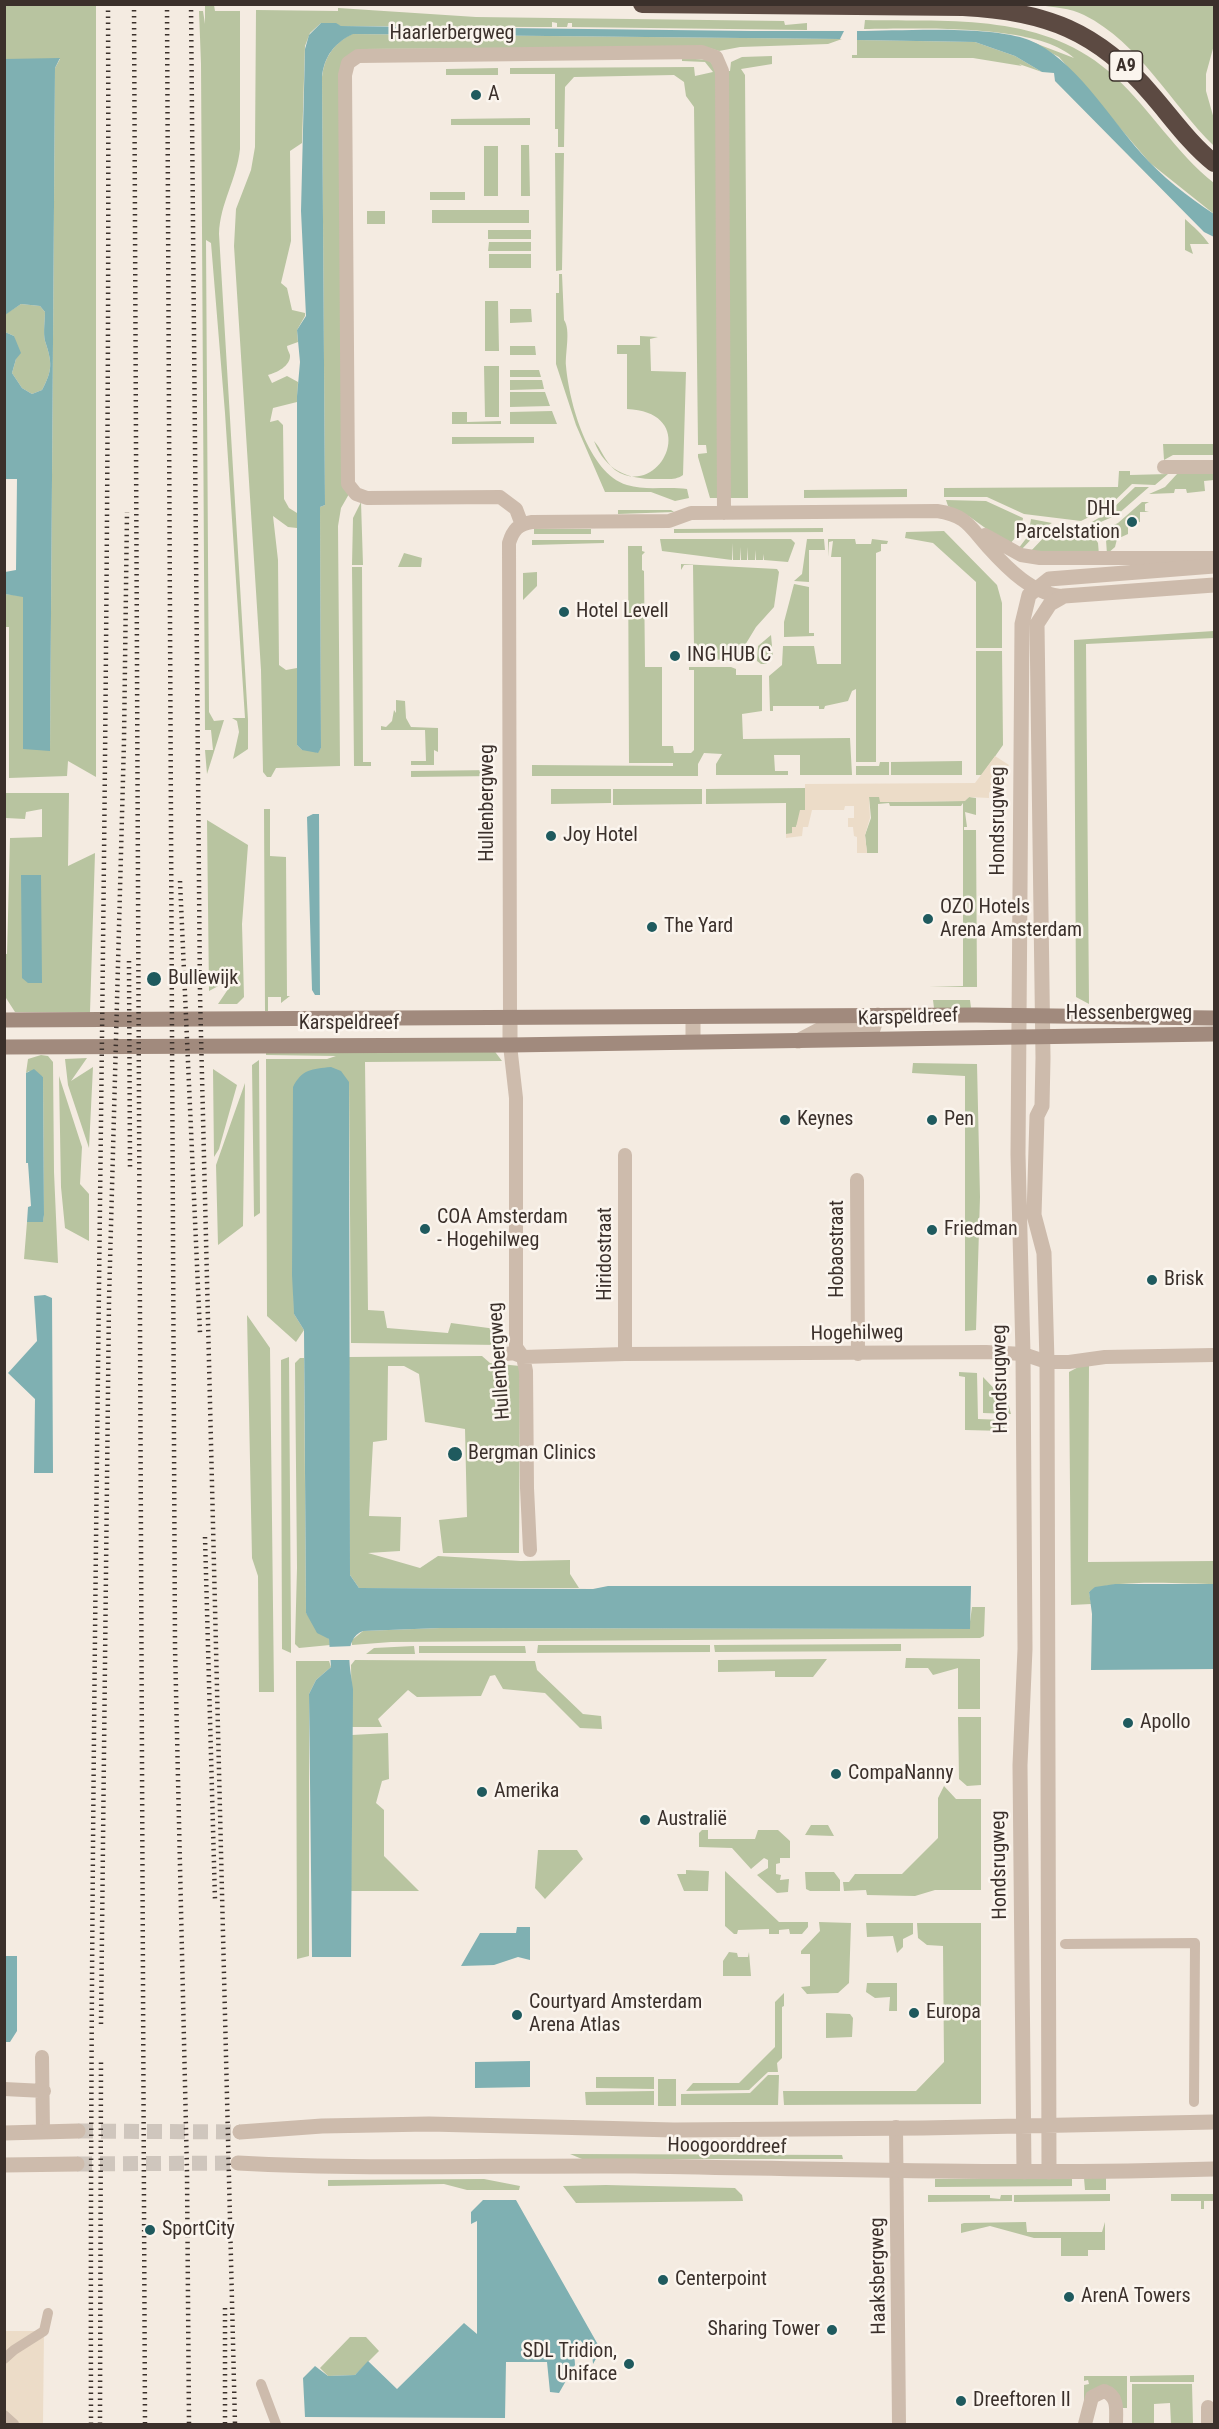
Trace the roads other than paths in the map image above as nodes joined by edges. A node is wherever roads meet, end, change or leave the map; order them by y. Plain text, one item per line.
1 (642, 4) edge
2 (1215, 163) edge
3 (1164, 467) dead end
4 (1215, 467) edge
5 (724, 513) junction
6 (522, 525) junction
7 (979, 533) junction
8 (1215, 558) edge
9 (1215, 566) edge
10 (1215, 585) edge
11 (1035, 589) junction
12 (1065, 596) junction
13 (878, 1015) junction
14 (1021, 1016) junction
15 (510, 1017) junction
16 (693, 1017) junction
17 (1043, 1017) junction
18 (1215, 1018) edge
19 (4, 1020) edge
20 (1215, 1034) edge
21 (1043, 1036) junction
22 (1020, 1038) junction
23 (693, 1041) junction
24 (798, 1041) junction
25 (510, 1045) junction
26 (4, 1047) edge
27 (625, 1155) dead end
28 (857, 1180) dead end
29 (626, 1353) junction
30 (858, 1354) junction
31 (1023, 1354) junction
32 (500, 1355) dead end
33 (1215, 1355) edge
34 (523, 1357) junction
35 (1047, 1362) junction
36 (530, 1550) dead end
37 (1065, 1944) dead end
38 (42, 2056) dead end
39 (4, 2089) edge
40 (44, 2091) junction
41 (1194, 2102) dead end
42 (1215, 2122) edge
43 (1024, 2126) junction
44 (1051, 2126) junction
45 (896, 2127) junction
46 (78, 2131) tunnel mouth
47 (43, 2132) junction
48 (240, 2132) tunnel mouth
49 (4, 2133) edge
50 (238, 2163) tunnel mouth
51 (77, 2164) tunnel mouth
52 (4, 2165) edge
53 (1215, 2169) edge
54 (896, 2171) junction
55 (1024, 2172) junction
56 (1049, 2172) junction
57 (48, 2313) dead end
58 (4, 2359) edge
59 (261, 2384) dead end
60 (1208, 2407) dead end
61 (4, 2415) edge
62 (14, 2424) edge
63 (276, 2424) edge
64 (899, 2424) edge
65 (1085, 2424) edge
66 (1116, 2424) edge
67 (1208, 2424) edge

1 - 2 highway, A9
3 - 4 street
5 - 6 street
5 - 6 street, Haarlerbergweg
5 - 7 street
6 - 15 street, Hullenbergweg
7 - 8 street
7 - 11 street
9 - 11 street
10 - 12 street
11 - 12 street
11 - 14 street, Hondsrugweg
12 - 17 street, Hondsrugweg
13 - 14 main road, Karspeldreef
13 - 16 main road, Karspeldreef
13 - 24 street, Karspeldreef
14 - 17 main road, Karspeldreef
14 - 22 street, Hondsrugweg
15 - 16 main road, Karspeldreef
15 - 19 main road, Karspeldreef
15 - 25 street, Hullenbergweg
16 - 23 street
17 - 18 main road, Hessenbergweg
17 - 21 street, Hondsrugweg
20 - 21 main road, Hessenbergweg
21 - 22 main road, Hessenbergweg
21 - 35 street, Hondsrugweg
22 - 24 main road, Karspeldreef
22 - 31 street, Hondsrugweg
23 - 24 main road, Karspeldreef
23 - 25 main road, Karspeldreef
25 - 26 main road, Karspeldreef
25 - 34 street, Hullenbergweg
27 - 29 street, Hiridostraat
28 - 30 street, Hobaostraat
29 - 30 street, Hogehilweg
29 - 34 street, Hogehilweg
30 - 31 street, Hogehilweg
31 - 35 street, Hogehilweg
31 - 43 street, Hondsrugweg
32 - 34 street, Hogehilweg
33 - 35 street, Hogehilweg
34 - 36 street, Hullenbergweg
35 - 44 street, Hondsrugweg
37 - 41 street
38 - 40 street
39 - 40 street
40 - 47 street
42 - 44 street, Hoogoorddreef
43 - 44 street, Hoogoorddreef
43 - 45 street, Hoogoorddreef
43 - 55 street, Hondsrugweg
44 - 56 street, Hondsrugweg
45 - 48 street, Hoogoorddreef
45 - 54 street, Haaksbergweg
46 - 47 street
47 - 49 street
50 - 54 street, Hoogoorddreef
51 - 52 street
53 - 56 street, Hoogoorddreef
54 - 55 street, Hoogoorddreef
54 - 64 street, Haaksbergweg
55 - 56 street, Hoogoorddreef
57 - 58 street
59 - 63 street
60 - 67 street
61 - 62 street
65 - 66 street

